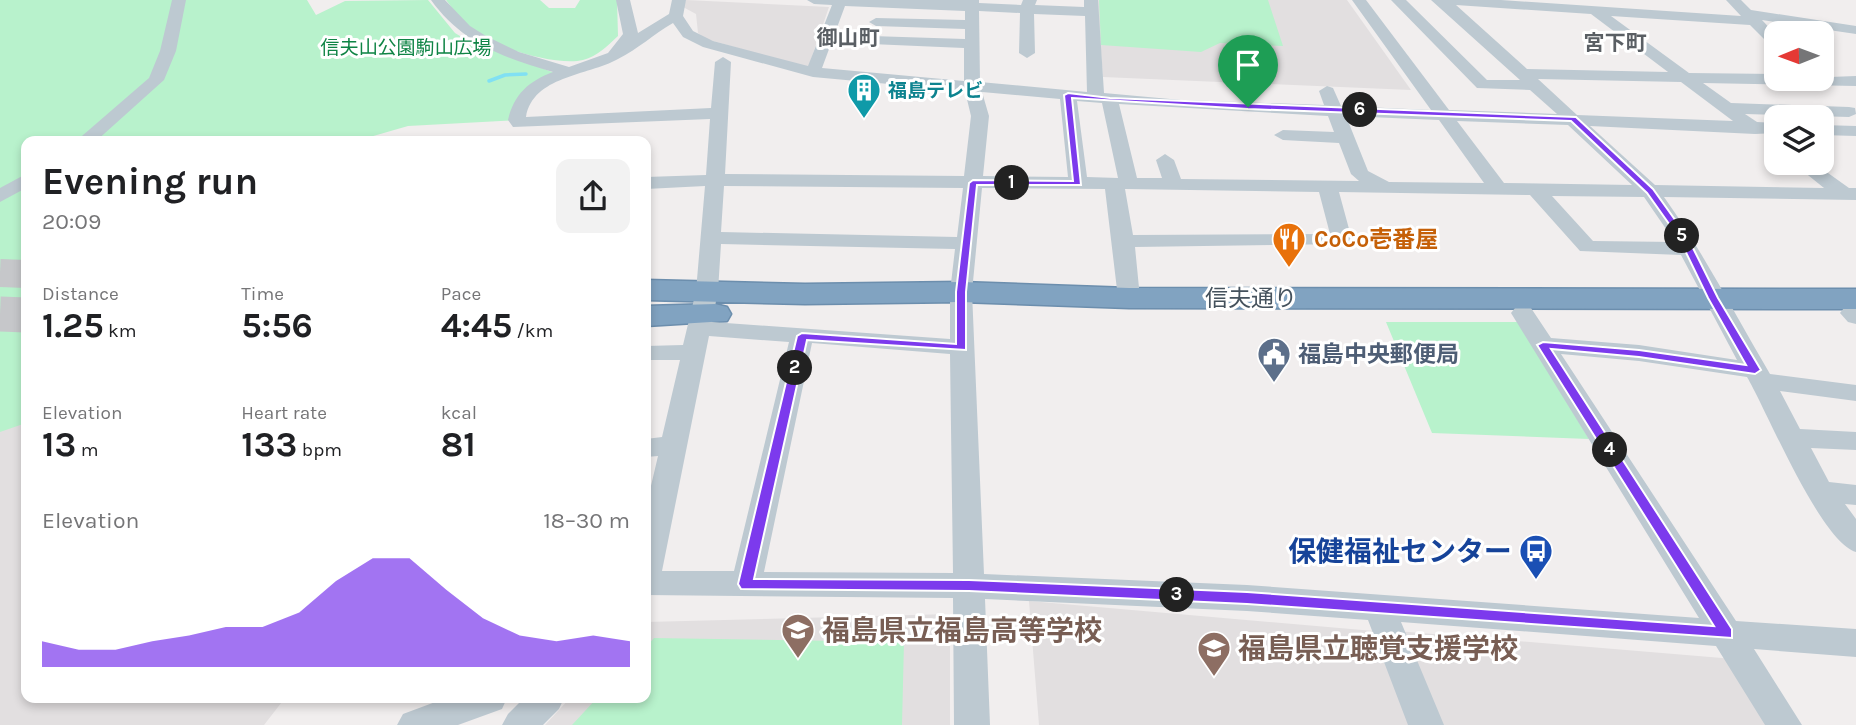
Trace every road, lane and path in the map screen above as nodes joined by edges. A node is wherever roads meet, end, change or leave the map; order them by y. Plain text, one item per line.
1 (179, 0) edge
2 (438, 0) edge
3 (624, 0) edge
4 (814, 0) edge
5 (1359, 0) edge
6 (1398, 0) edge
7 (1440, 0) edge
8 (1733, 0) edge
9 (845, 1) edge
10 (880, 3) junction
11 (1029, 5) edge
12 (1590, 5) edge
13 (1091, 6) edge
14 (677, 8) edge
15 (1751, 18) junction
16 (972, 19) edge
17 (876, 22) junction
18 (1856, 30) edge
19 (1764, 31) edge
20 (1483, 37) junction
21 (1434, 38) junction
22 (1387, 40) junction
23 (1027, 53) dead end
24 (609, 59) junction
25 (723, 62) dead end
26 (570, 72) junction
27 (813, 72) junction
28 (1684, 77) junction
29 (1529, 79) junction
30 (1764, 79) edge
31 (1834, 80) edge
32 (1856, 81) edge
33 (972, 84) junction
34 (1327, 91) dead end
35 (1827, 91) edge
36 (1068, 95) junction
37 (1103, 100) junction
38 (1727, 108) junction
39 (1335, 109) junction
40 (718, 113) junction
41 (1444, 113) junction
42 (1853, 116) edge
43 (1573, 118) junction
44 (1752, 127) junction
45 (1764, 128) edge
46 (1834, 130) edge
47 (1856, 131) edge
48 (1283, 135) dead end
49 (91, 136) edge
50 (1764, 136) edge
51 (1347, 138) junction
52 (1165, 160) dead end
53 (1817, 175) edge
54 (713, 180) junction
55 (21, 183) edge
56 (651, 183) edge
57 (973, 183) junction
58 (1078, 183) junction
59 (1121, 184) junction
60 (1174, 185) junction
61 (1328, 189) junction
62 (1388, 189) junction
63 (1499, 190) junction
64 (1537, 191) junction
65 (1650, 191) junction
66 (0, 196) edge
67 (1847, 198) edge
68 (710, 239) junction
69 (1124, 241) junction
70 (967, 243) junction
71 (1689, 249) junction
72 (651, 293) edge
73 (1129, 298) junction
74 (962, 302) junction
75 (1718, 305) junction
76 (1855, 311) edge
77 (1522, 313) junction
78 (651, 316) edge
79 (701, 321) junction
80 (802, 336) junction
81 (1543, 345) junction
82 (962, 347) junction
83 (651, 351) edge
84 (1758, 375) junction
85 (1856, 393) edge
86 (1790, 438) junction
87 (1856, 441) edge
88 (675, 445) junction
89 (651, 447) edge
90 (1820, 492) junction
91 (1856, 495) edge
92 (1856, 541) edge
93 (651, 550) edge
94 (651, 583) edge
95 (746, 584) junction
96 (969, 586) junction
97 (1379, 607) junction
98 (1727, 633) junction
99 (1856, 643) edge
100 (476, 703) edge
101 (542, 703) edge
102 (415, 725) edge
103 (520, 725) edge
104 (972, 725) edge
105 (1426, 725) edge
106 (1784, 725) edge

1 - 49 street
2 - 26 street
3 - 24 street
4 - 9 street
5 - 22 street
6 - 21 street
7 - 12 street
7 - 20 street
8 - 15 street
9 - 10 street
9 - 27 street
10 - 16 street
10 - 17 street
11 - 13 street
11 - 16 street
11 - 23 street
12 - 15 street
12 - 28 street
13 - 37 street
14 - 24 street
14 - 27 street
15 - 18 street
15 - 19 street
16 - 17 street
16 - 17 street
16 - 33 street
20 - 21 street
20 - 29 street
21 - 22 street
21 - 29 street
22 - 41 street
24 - 26 street
25 - 40 street
26 - 40 street
27 - 33 street
28 - 29 street
28 - 30 street
28 - 38 street
29 - 43 street
31 - 32 street
33 - 36 street
33 - 57 street
34 - 39 street
35 - 42 street
36 - 37 street
36 - 58 street
37 - 39 street
37 - 59 street
38 - 42 street
38 - 44 street
39 - 41 street
39 - 51 street
40 - 54 street
41 - 43 street
41 - 63 street
43 - 44 street
43 - 65 street
44 - 45 street
44 - 50 street
46 - 47 street
48 - 51 street
51 - 62 street
52 - 60 street
53 - 67 street
54 - 56 street
54 - 57 street
54 - 68 street
55 - 66 street
57 - 58 street
57 - 70 street
58 - 59 street
59 - 60 street
59 - 69 street
60 - 61 street
61 - 62 street
61 - 69 street
62 - 63 street
63 - 64 street
64 - 65 street
64 - 71 street
65 - 67 street
65 - 71 street
68 - 70 street
68 - 79 street
69 - 73 street
70 - 74 street
71 - 75 street
72 - 79 highway, 信夫通り
73 - 74 highway, 信夫通り
73 - 75 highway, 信夫通り
74 - 77 highway, 信夫通り
74 - 79 highway, 信夫通り
74 - 82 street
75 - 76 highway, 信夫通り
75 - 77 highway, 信夫通り
75 - 84 street
77 - 81 street
78 - 79 highway, 信夫通り
79 - 80 street
79 - 83 street
79 - 88 street
80 - 82 street
80 - 95 street
81 - 84 street
81 - 98 street
82 - 96 street
84 - 85 street
84 - 86 street
86 - 87 street
86 - 90 street
88 - 89 street
88 - 93 street
90 - 91 street
90 - 92 street
94 - 95 street
95 - 96 street
96 - 97 street
96 - 104 street
97 - 98 street
97 - 105 street
98 - 99 street
98 - 106 street
100 - 102 street
101 - 103 street

